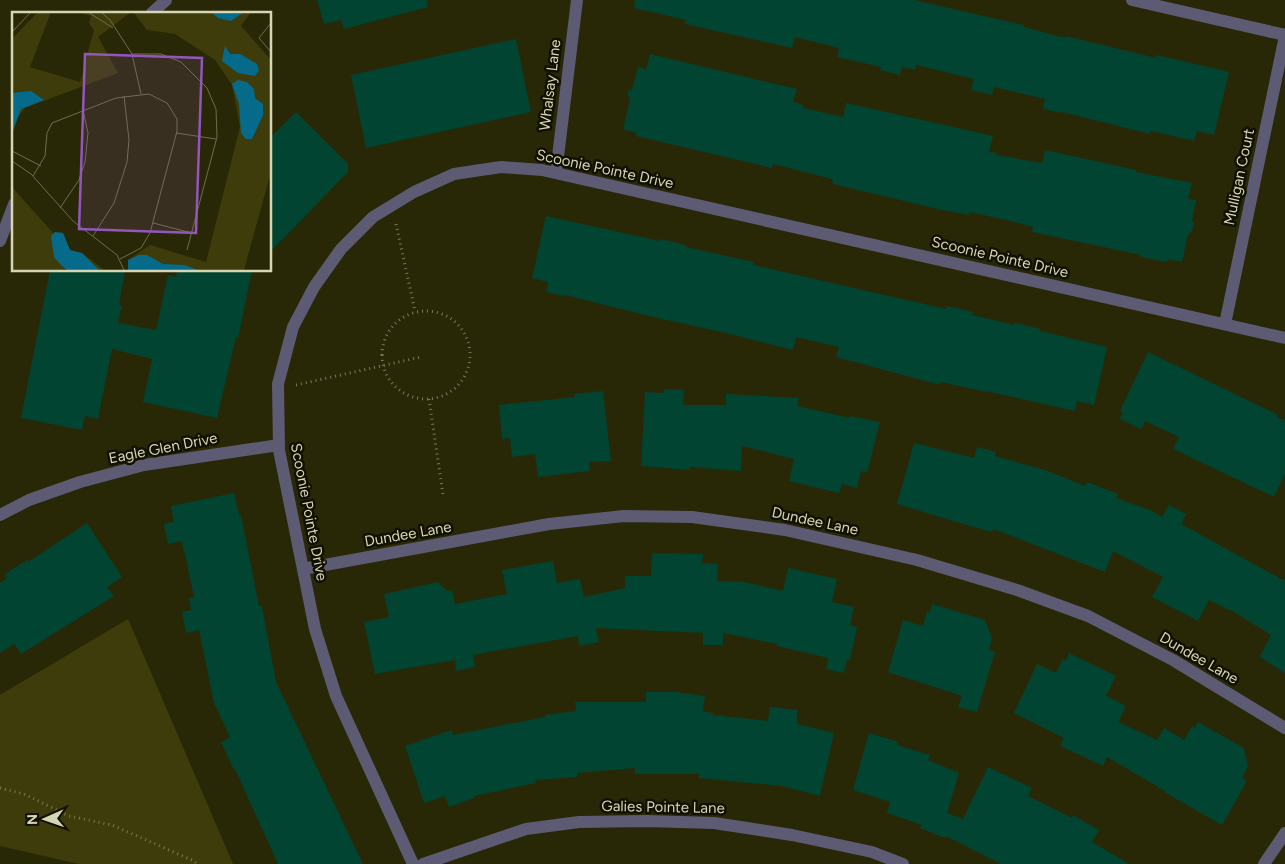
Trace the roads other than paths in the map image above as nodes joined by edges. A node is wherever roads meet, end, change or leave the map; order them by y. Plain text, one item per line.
1 (166, 0) edge
2 (577, 0) edge
3 (1132, 0) edge
4 (153, 12) edge
5 (1285, 36) edge
6 (556, 173) junction
7 (12, 209) edge
8 (0, 241) edge
9 (1225, 324) junction
10 (1285, 338) edge
11 (279, 445) junction
12 (0, 515) edge
13 (303, 569) junction
14 (1285, 728) edge
15 (1285, 833) edge
16 (413, 864) edge
17 (423, 864) edge
18 (903, 864) edge
19 (1264, 864) edge

1 - 4 street
2 - 6 street, Whalsay Lane
3 - 5 street
5 - 9 street, Mulligan Court
6 - 9 street, Scoonie Pointe Drive
6 - 11 street, Scoonie Pointe Drive
7 - 8 street
9 - 10 street, Scoonie Pointe Drive
11 - 12 street, Eagle Glen Drive
11 - 13 street, Scoonie Pointe Drive
13 - 14 street, Dundee Lane
13 - 16 street, Scoonie Pointe Drive
15 - 19 street
17 - 18 street, Galies Pointe Lane

